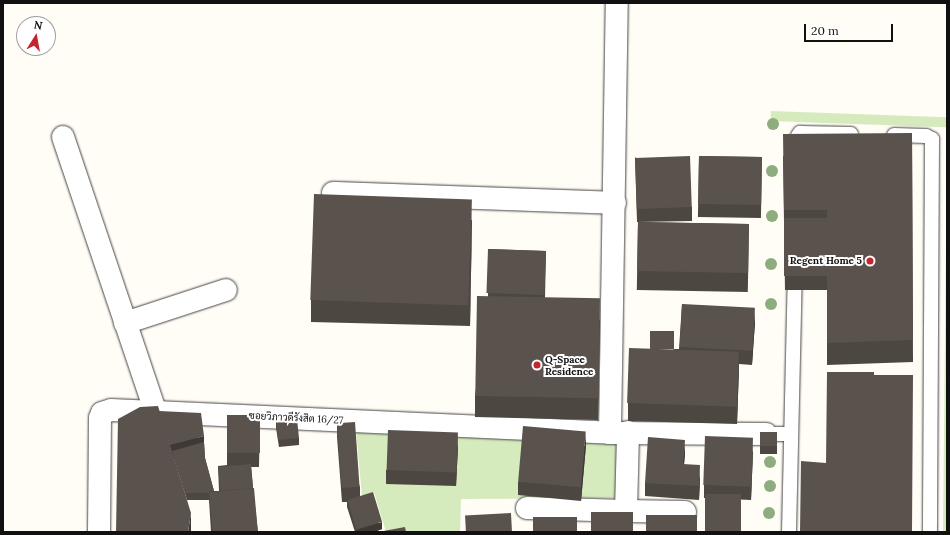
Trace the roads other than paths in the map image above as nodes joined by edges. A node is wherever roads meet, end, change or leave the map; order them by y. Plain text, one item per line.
1 (617, 3) edge
2 (865, 135) edge
3 (880, 135) edge
4 (62, 137) dead end
5 (797, 167) edge
6 (333, 193) edge
7 (615, 203) junction
8 (796, 260) edge
9 (226, 290) dead end
10 (125, 323) junction
11 (155, 411) junction
12 (619, 432) junction
13 (766, 434) joint
14 (791, 434) junction
15 (527, 508) dead end
16 (626, 511) junction
17 (685, 512) dead end
18 (99, 532) edge
19 (789, 532) edge
20 (930, 532) edge

1 - 7 street
2 - 5 lane
3 - 20 lane
4 - 10 street
6 - 7 street
7 - 12 street
8 - 14 lane
9 - 10 street
10 - 11 street
11 - 12 street, ซอยวิภาวดีรังสิต 16/27
11 - 18 street, ซอยวิภาวดีรังสิต 16/27
12 - 13 street, ซอยวิภาวดีรังสิต 16/27
12 - 16 street
13 - 14 lane
14 - 19 lane
15 - 16 street
16 - 17 street

